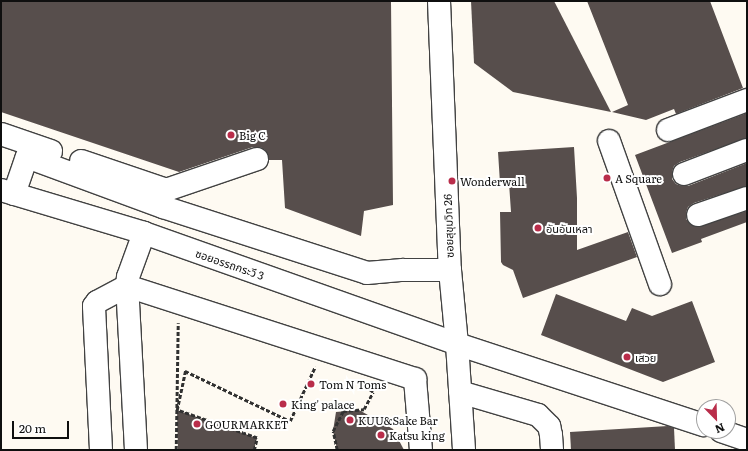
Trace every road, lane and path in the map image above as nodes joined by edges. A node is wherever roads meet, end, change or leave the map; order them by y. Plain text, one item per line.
1 (439, 1) edge
2 (747, 100) edge
3 (668, 130) dead end
4 (1, 134) edge
5 (609, 141) dead end
6 (1, 148) edge
7 (747, 150) edge
8 (27, 157) junction
9 (256, 159) dead end
10 (684, 174) dead end
11 (7, 192) edge
12 (747, 198) edge
13 (698, 215) dead end
14 (144, 234) junction
15 (450, 270) junction
16 (660, 284) dead end
17 (127, 286) junction
18 (178, 322) dead end
19 (457, 344) junction
20 (317, 363) dead end
21 (360, 383) dead end
22 (460, 392) junction
23 (133, 401) junction
24 (98, 402) junction
25 (696, 422) edge
26 (736, 436) edge
27 (747, 440) edge
28 (101, 450) edge
29 (136, 450) edge
30 (176, 450) edge
31 (254, 450) edge
32 (338, 450) edge
33 (421, 450) edge
34 (464, 450) edge
35 (552, 450) edge

1 - 15 street, ซอยสุขุมวิท 26
2 - 3 street
4 - 9 street
5 - 16 street
6 - 8 street
7 - 10 street
8 - 11 street
8 - 15 street
11 - 14 street, ซอยอรรถกระวี 3
12 - 13 street
14 - 17 street
14 - 19 street, ซอยอรรถกระวี 3
15 - 19 street, ซอยสุขุมวิท 26
17 - 23 street
17 - 24 street
17 - 33 street
18 - 30 path
19 - 22 street, ซอยสุขุมวิท 26
19 - 25 street, ซอยอรรถกระวี 3
20 - 31 path
21 - 32 path
22 - 34 street, ซอยสุขุมวิท 26
22 - 35 street
23 - 24 street
23 - 29 street
24 - 28 street
26 - 27 street

